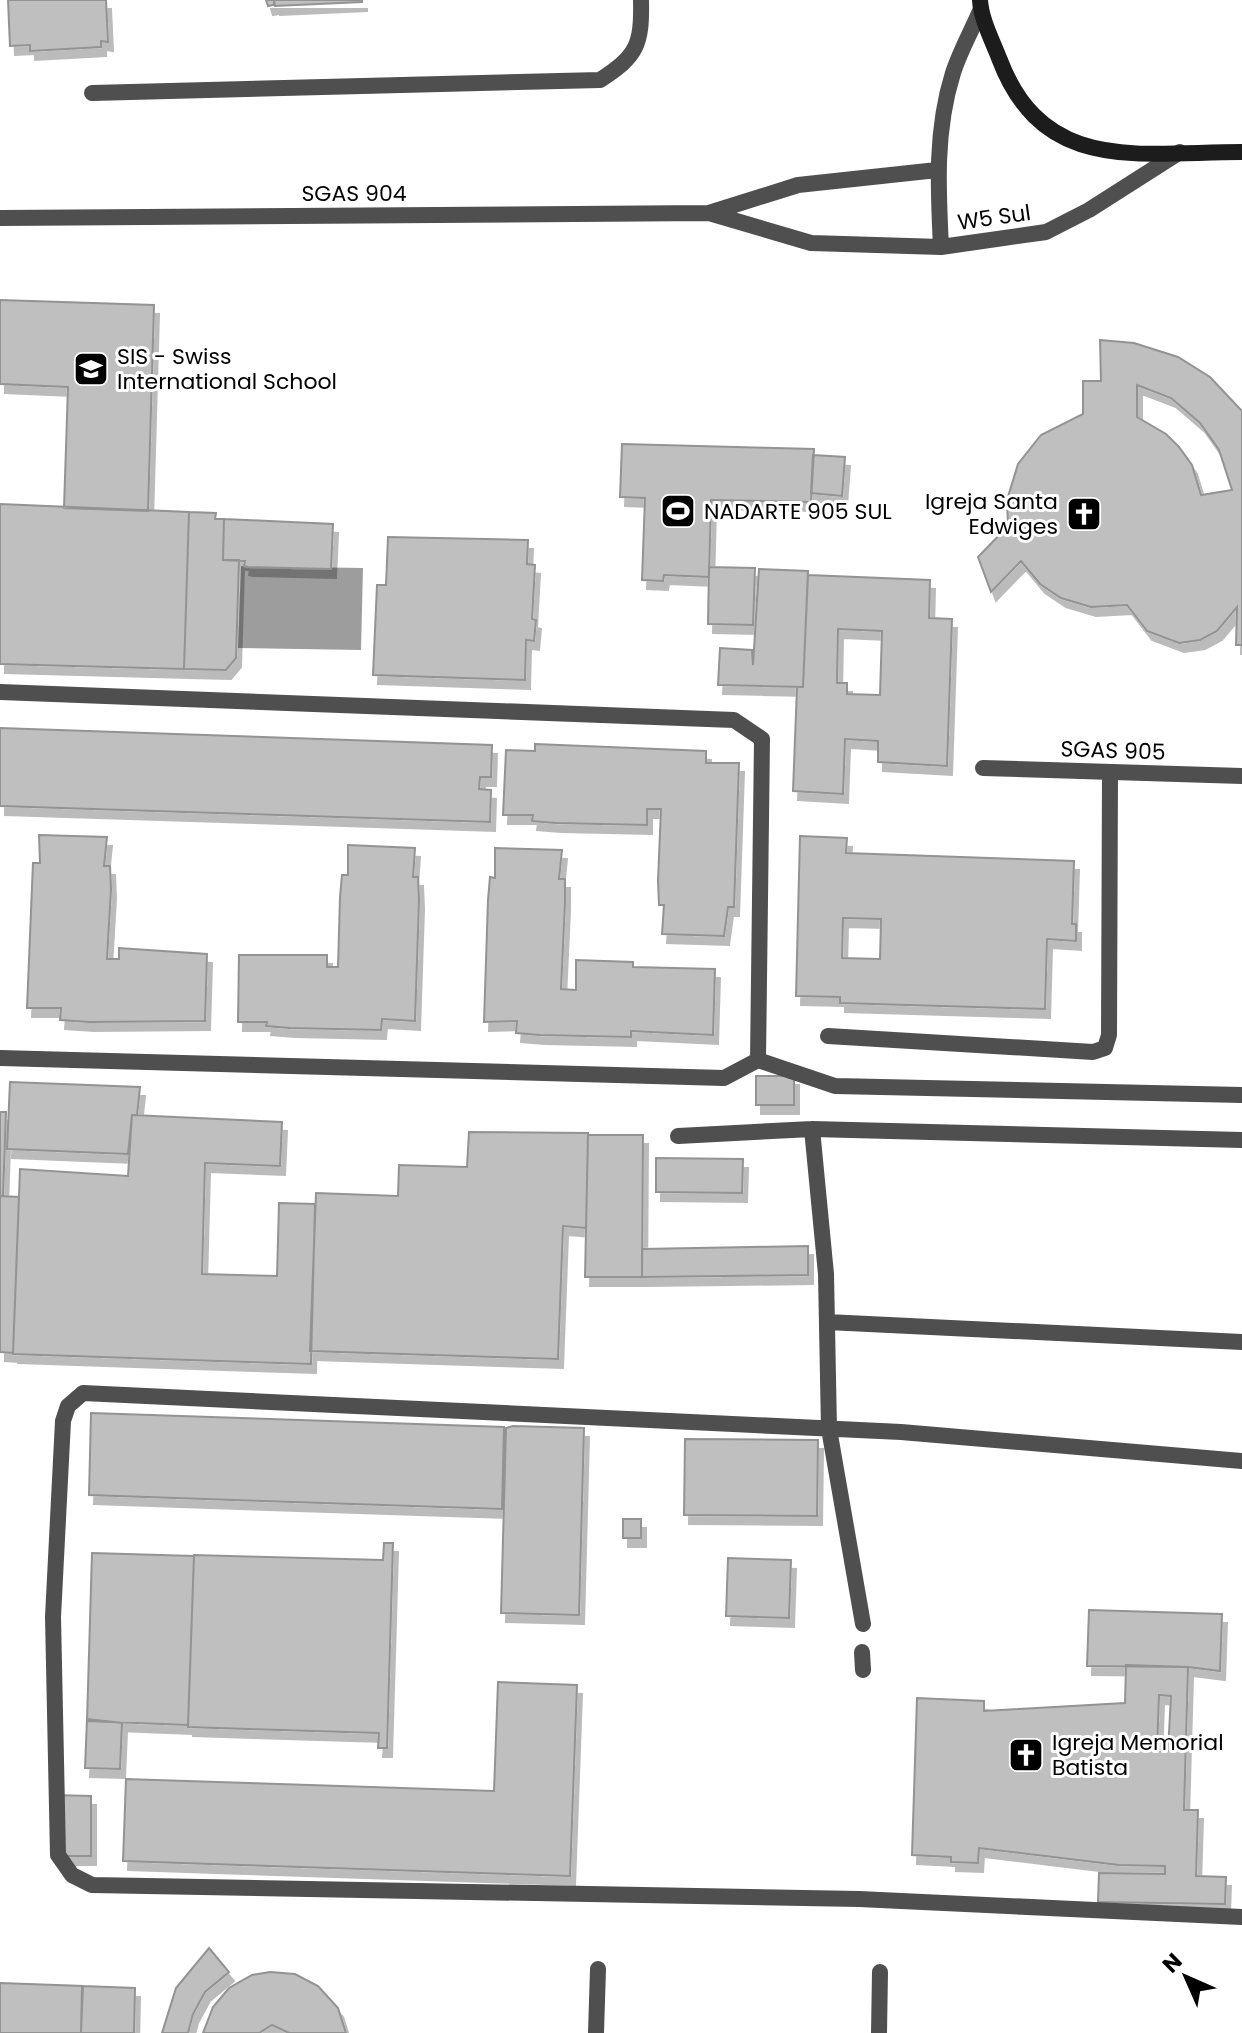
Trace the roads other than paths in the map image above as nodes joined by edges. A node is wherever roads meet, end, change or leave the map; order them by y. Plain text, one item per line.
1 (641, 0) edge
2 (980, 4) edge
3 (92, 93) dead end
4 (1180, 152) junction
5 (1242, 152) edge
6 (937, 170) junction
7 (709, 213) junction
8 (0, 218) edge
9 (941, 247) junction
10 (0, 692) edge
11 (983, 768) dead end
12 (1110, 772) junction
13 (1242, 776) edge
14 (828, 1036) dead end
15 (0, 1058) edge
16 (758, 1060) junction
17 (1242, 1095) edge
18 (812, 1129) junction
19 (678, 1136) dead end
20 (1242, 1140) edge
21 (827, 1322) junction
22 (1242, 1342) edge
23 (829, 1429) junction
24 (1242, 1461) edge
25 (863, 1624) dead end
26 (862, 1652) dead end
27 (863, 1670) dead end
28 (1242, 1917) edge
29 (598, 1969) dead end
30 (880, 1972) dead end
31 (596, 2033) edge
32 (879, 2033) edge

1 - 3 street
2 - 4 main road, W5 Sul
2 - 6 street, W5 Sul
4 - 5 main road, W5 Sul
4 - 9 street, W5 Sul
6 - 7 street, SGAS 904
6 - 9 street, W5 Sul
7 - 8 street, SGAS 904
7 - 9 street, SGAS 904
10 - 16 street
11 - 12 street, SGAS 905
12 - 13 street, SGAS 905
12 - 14 street
15 - 16 street
16 - 17 street
18 - 19 street
18 - 20 street
18 - 21 street
21 - 22 street
21 - 23 street
23 - 24 street
23 - 25 street
23 - 28 street
26 - 27 street
29 - 31 street
30 - 32 street

